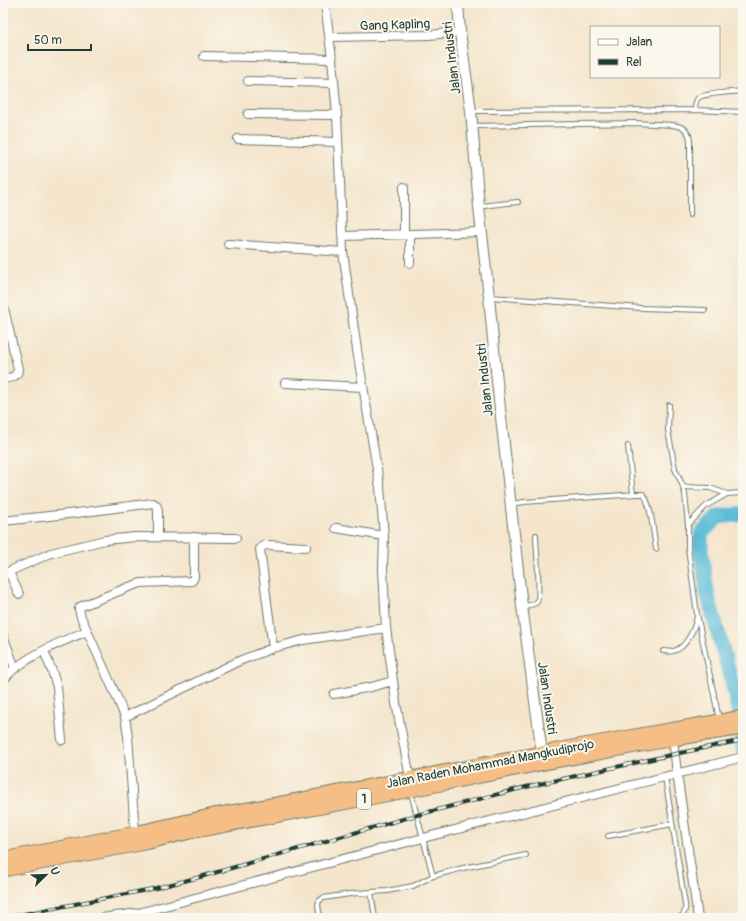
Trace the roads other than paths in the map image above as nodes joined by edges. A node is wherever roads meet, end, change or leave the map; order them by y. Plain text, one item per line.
1 (325, 3) edge
2 (458, 3) edge
3 (460, 32) junction
4 (330, 38) junction
5 (204, 56) dead end
6 (332, 59) junction
7 (248, 82) dead end
8 (334, 83) junction
9 (743, 91) edge
10 (696, 110) junction
11 (470, 111) junction
12 (743, 112) edge
13 (248, 114) dead end
14 (337, 115) junction
15 (472, 126) junction
16 (238, 139) dead end
17 (338, 142) junction
18 (404, 187) dead end
19 (518, 202) dead end
20 (479, 207) junction
21 (690, 215) dead end
22 (482, 232) junction
23 (407, 234) junction
24 (342, 236) junction
25 (228, 244) dead end
26 (343, 252) junction
27 (410, 263) dead end
28 (489, 297) junction
29 (3, 304) edge
30 (705, 310) dead end
31 (3, 379) edge
32 (285, 383) dead end
33 (362, 387) junction
34 (669, 405) dead end
35 (628, 446) dead end
36 (683, 488) junction
37 (633, 494) junction
38 (727, 494) junction
39 (743, 494) edge
40 (511, 504) junction
41 (3, 521) edge
42 (688, 525) junction
43 (336, 528) dead end
44 (536, 535) dead end
45 (384, 536) junction
46 (158, 537) junction
47 (194, 537) junction
48 (236, 538) dead end
49 (306, 547) dead end
50 (656, 549) dead end
51 (6, 573) edge
52 (19, 594) dead end
53 (522, 606) junction
54 (697, 614) junction
55 (386, 628) junction
56 (87, 631) junction
57 (3, 636) edge
58 (273, 648) junction
59 (44, 651) junction
60 (663, 651) dead end
61 (15, 668) junction
62 (3, 680) edge
63 (393, 680) junction
64 (334, 694) dead end
65 (125, 717) junction
66 (743, 717) edge
67 (724, 724) junction
68 (743, 728) edge
69 (673, 739) junction
70 (62, 740) dead end
71 (542, 753) junction
72 (743, 757) edge
73 (677, 773) junction
74 (665, 776) junction
75 (410, 784) junction
76 (672, 824) junction
77 (189, 827) junction
78 (135, 833) junction
79 (608, 836) dead end
80 (423, 838) junction
81 (526, 855) dead end
82 (3, 859) edge
83 (3, 870) edge
84 (433, 876) junction
85 (371, 892) junction
86 (139, 915) edge
87 (102, 918) edge
88 (320, 918) edge
89 (375, 918) edge
90 (679, 918) edge
91 (698, 918) edge

1 - 4 street
2 - 3 street, Jalan Industri
3 - 4 street, Gang Kapling
3 - 11 street, Jalan Industri
4 - 6 street
5 - 6 street
6 - 8 street
7 - 8 street
8 - 14 street
9 - 10 lane
10 - 11 lane
10 - 12 lane
11 - 15 street, Jalan Industri
13 - 14 street
14 - 17 street
15 - 20 street, Jalan Industri
15 - 21 lane
16 - 17 street
17 - 24 street
18 - 23 street
19 - 20 lane
20 - 22 street, Jalan Industri
22 - 23 street
22 - 28 street, Jalan Industri
23 - 24 street
23 - 27 street
24 - 26 street
25 - 26 street
26 - 33 street
28 - 30 lane
28 - 40 street, Jalan Industri
29 - 31 street
32 - 33 street
33 - 45 street
34 - 36 lane
35 - 37 lane
36 - 38 lane
36 - 42 lane
37 - 40 lane
37 - 50 lane
38 - 39 lane
38 - 42 lane
40 - 53 street, Jalan Industri
41 - 46 street
42 - 54 lane
43 - 45 street
44 - 53 lane
45 - 55 street
46 - 47 street
46 - 51 street
47 - 48 street
47 - 56 street
49 - 58 street
51 - 52 street
53 - 71 street, Jalan Industri
54 - 60 lane
54 - 67 lane
55 - 58 street
55 - 63 street
56 - 59 street
56 - 65 street
57 - 61 street
58 - 65 street
59 - 61 street
59 - 70 street
61 - 62 street
63 - 64 street
63 - 75 street
65 - 78 street
66 - 67 highway, Jalan Raden Mohammad Mangkudiprojo / 1
67 - 68 highway, Jalan Raden Mohammad Mangkudiprojo / 1
67 - 69 highway, Jalan Raden Mohammad Mangkudiprojo / 1
67 - 71 highway, Jalan Raden Mohammad Mangkudiprojo / 1
69 - 73 street
69 - 75 highway, Jalan Raden Mohammad Mangkudiprojo / 1
71 - 75 highway, Jalan Raden Mohammad Mangkudiprojo / 1
72 - 73 street
73 - 74 street
73 - 91 street
74 - 76 lane
74 - 80 street
75 - 77 highway, Jalan Raden Mohammad Mangkudiprojo / 1
75 - 80 lane
76 - 79 lane
76 - 90 lane
77 - 78 highway, Jalan Raden Mohammad Mangkudiprojo / 1
77 - 83 highway, Jalan Raden Mohammad Mangkudiprojo / 1
78 - 82 highway, Jalan Raden Mohammad Mangkudiprojo / 1
80 - 84 lane
80 - 86 street
81 - 84 lane
84 - 85 lane
85 - 88 lane
85 - 89 lane
86 - 87 street

